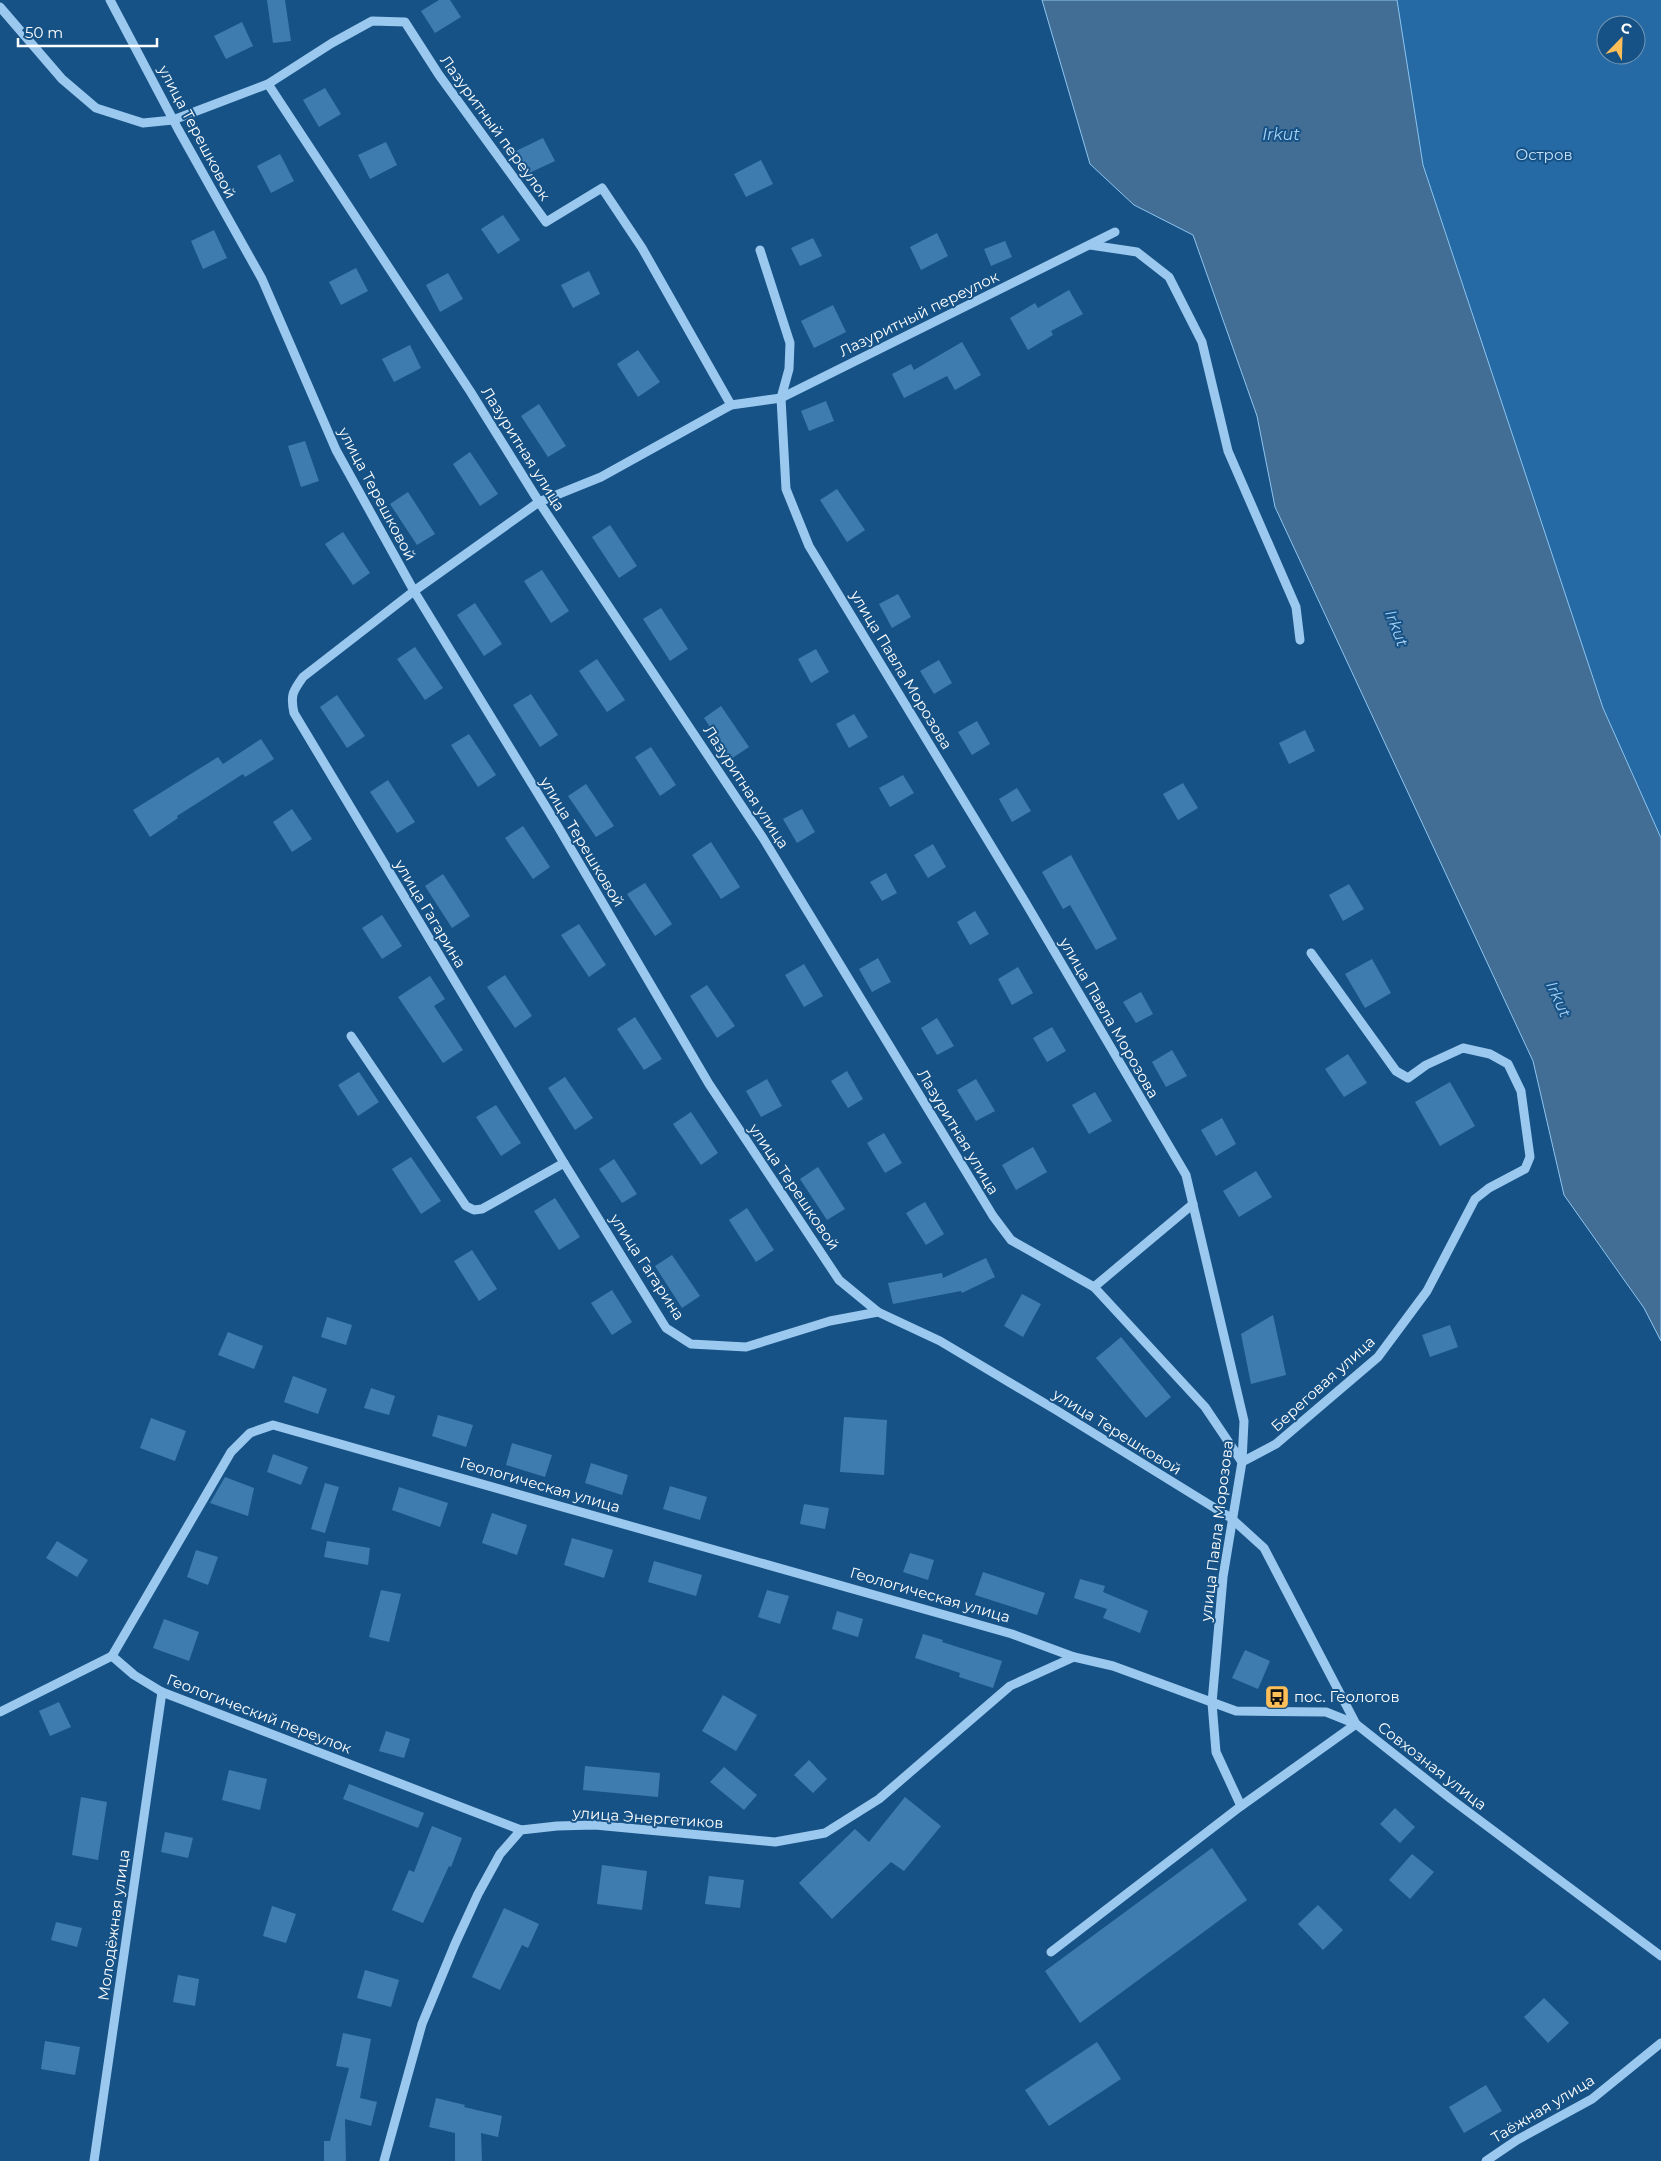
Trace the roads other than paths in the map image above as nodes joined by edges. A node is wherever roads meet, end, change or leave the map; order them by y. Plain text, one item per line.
1 (110, 0) edge
2 (0, 7) edge
3 (268, 84) junction
4 (173, 120) junction
5 (1115, 232) dead end
6 (1090, 245) junction
7 (760, 250) dead end
8 (781, 398) junction
9 (731, 405) junction
10 (539, 502) junction
11 (414, 591) junction
12 (1300, 640) dead end
13 (303, 677) joint
14 (1312, 953) dead end
15 (351, 1036) dead end
16 (564, 1163) junction
17 (1193, 1204) junction
18 (1094, 1287) junction
19 (878, 1312) junction
20 (1242, 1462) junction
21 (1231, 1518) junction
22 (112, 1656) junction
23 (1074, 1657) junction
24 (162, 1692) junction
25 (1212, 1703) junction
26 (0, 1712) edge
27 (1356, 1724) junction
28 (1241, 1806) junction
29 (521, 1830) junction
30 (1051, 1952) dead end
31 (1661, 1956) edge
32 (1661, 2043) edge
33 (94, 2161) edge
34 (384, 2161) edge
35 (1486, 2161) edge

1 - 4 street, улица Терешковой
2 - 4 street, Лазуритный переулок
3 - 4 street, Лазуритный переулок
3 - 9 street, Лазуритный переулок
3 - 10 street, Лазуритная улица
4 - 11 street, улица Терешковой
5 - 6 street, Лазуритный переулок
6 - 8 street, Лазуритный переулок
6 - 12 street
7 - 8 street, улица Павла Морозова
8 - 9 street, Лазуритный переулок
8 - 17 street, улица Павла Морозова
9 - 10 street, Лазуритный переулок
10 - 11 street, Лазуритный переулок
10 - 18 street, Лазуритная улица
11 - 13 street, Лазуритный переулок
11 - 19 street, улица Терешковой
13 - 16 street, улица Гагарина
14 - 20 street, Береговая улица
15 - 16 street
16 - 19 street, улица Гагарина
17 - 18 street
17 - 20 street, улица Павла Морозова
18 - 20 street, Лазуритная улица
19 - 21 street, улица Терешковой
20 - 21 street, улица Павла Морозова
21 - 25 street, улица Павла Морозова
21 - 27 street, Совхозная улица
22 - 23 street, Геологическая улица
22 - 24 street, Геологический переулок
22 - 26 street
23 - 25 street, Геологическая улица
23 - 29 street, улица Энергетиков
24 - 29 street, Геологический переулок
24 - 33 street, Молодёжная улица
25 - 27 street, Геологическая улица
25 - 28 street, улица Павла Морозова
27 - 28 street
27 - 31 street, Совхозная улица
28 - 30 street
29 - 34 street
32 - 35 street, Таёжная улица

